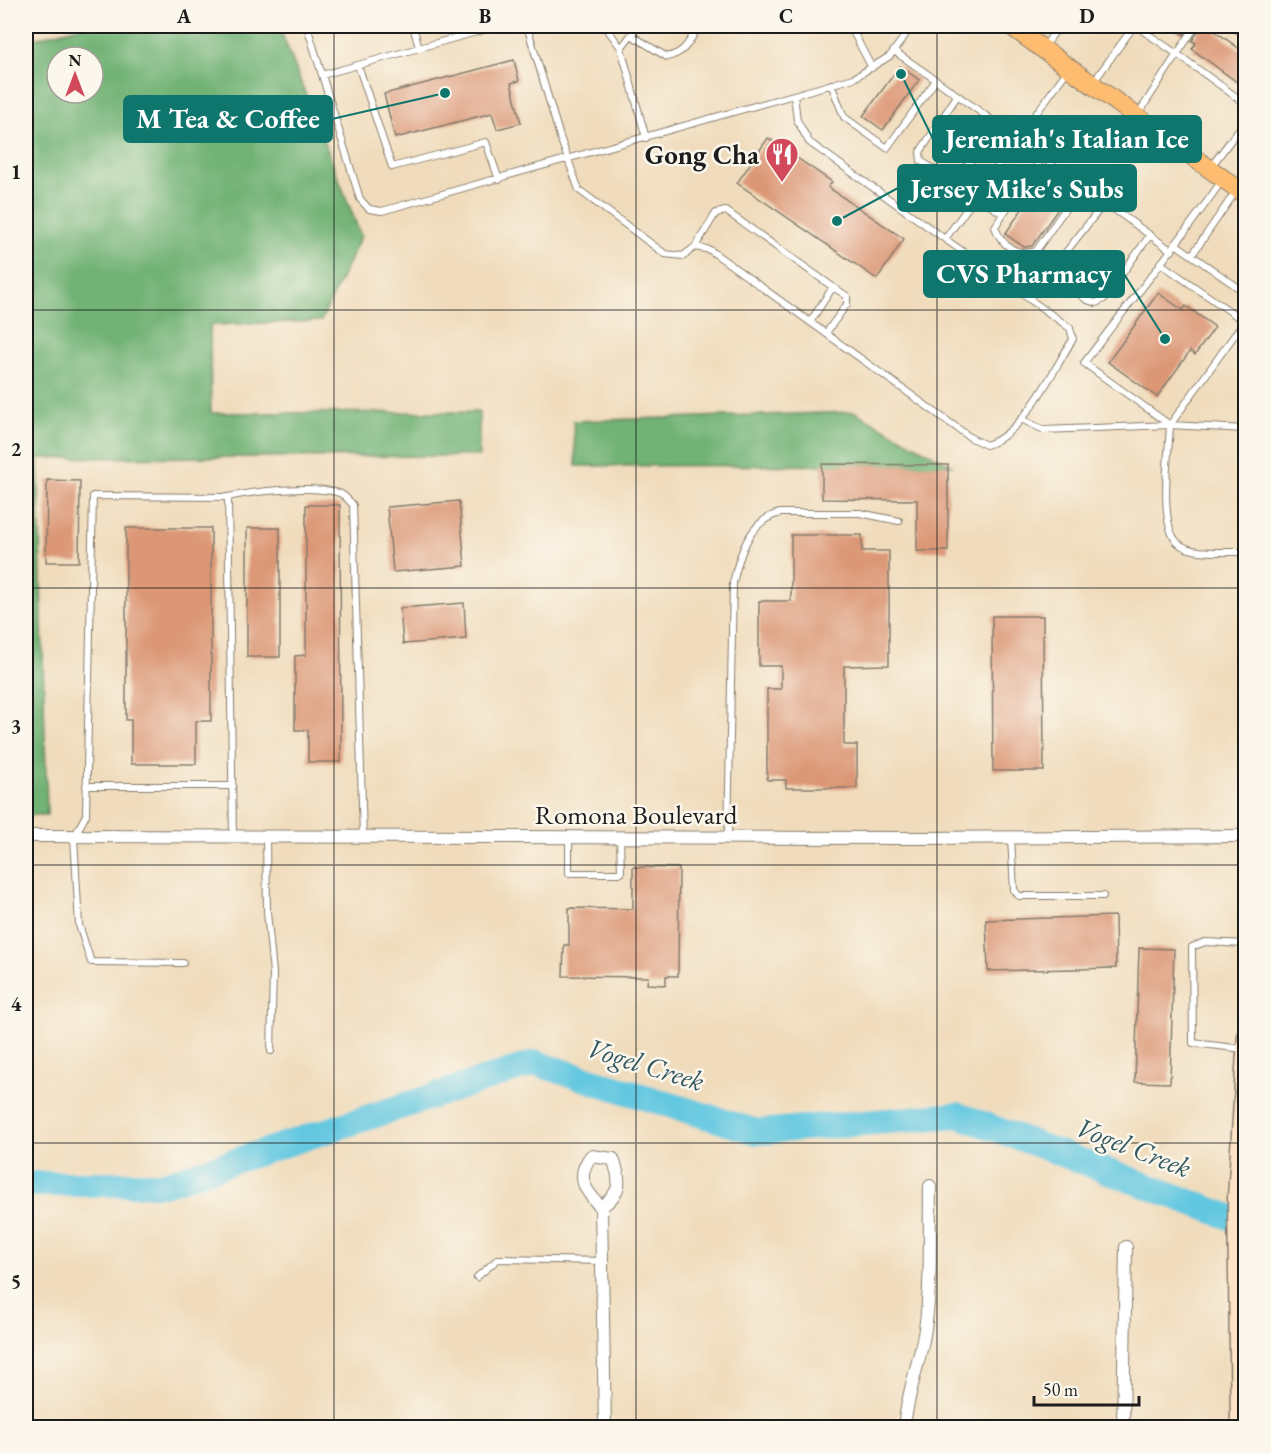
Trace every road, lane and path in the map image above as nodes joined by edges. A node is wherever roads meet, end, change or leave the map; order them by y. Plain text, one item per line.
1 (307, 26) edge
2 (413, 26) edge
3 (458, 26) edge
4 (498, 26) edge
5 (527, 26) edge
6 (604, 26) edge
7 (638, 26) edge
8 (699, 26) edge
9 (850, 26) edge
10 (912, 26) edge
11 (1011, 26) edge
12 (1059, 26) edge
13 (1135, 26) edge
14 (1196, 26) edge
15 (1231, 26) edge
16 (631, 35) junction
17 (1245, 35) edge
18 (461, 36) junction
19 (419, 48) junction
20 (621, 48) junction
21 (1043, 49) junction
22 (894, 51) junction
23 (1178, 54) junction
24 (358, 65) junction
25 (1070, 68) junction
26 (872, 69) junction
27 (322, 75) junction
28 (936, 80) junction
29 (831, 84) junction
30 (1092, 84) junction
31 (794, 95) junction
32 (957, 96) junction
33 (1245, 104) edge
34 (1136, 116) junction
35 (1245, 120) edge
36 (997, 125) junction
37 (646, 138) junction
38 (1017, 140) junction
39 (1042, 157) junction
40 (569, 160) junction
41 (499, 180) junction
42 (954, 183) junction
43 (1229, 183) edge
44 (975, 197) junction
45 (1003, 214) junction
46 (1150, 235) junction
47 (945, 239) junction
48 (695, 247) junction
49 (1174, 248) junction
50 (1192, 255) junction
51 (1160, 263) junction
52 (1050, 272) junction
53 (833, 287) junction
54 (1245, 293) edge
55 (1029, 299) junction
56 (1245, 320) edge
57 (810, 322) junction
58 (826, 333) junction
59 (1021, 419) junction
60 (1170, 425) junction
61 (1245, 429) edge
62 (228, 497) junction
63 (898, 521) dead end
64 (1245, 552) edge
65 (86, 786) junction
66 (233, 786) junction
67 (26, 836) edge
68 (1245, 836) edge
69 (74, 837) junction
70 (233, 837) junction
71 (266, 837) junction
72 (363, 837) junction
73 (569, 837) junction
74 (620, 837) junction
75 (1011, 837) junction
76 (729, 838) junction
77 (1103, 896) dead end
78 (1245, 944) edge
79 (183, 963) dead end
80 (1245, 1045) edge
81 (271, 1051) dead end
82 (930, 1186) dead end
83 (601, 1207) dead end
84 (1126, 1247) dead end
85 (602, 1261) junction
86 (477, 1277) dead end
87 (1242, 1370) edge
88 (605, 1428) edge
89 (904, 1428) edge
90 (1123, 1428) edge
91 (1239, 1428) edge

1 - 27 lane
2 - 19 lane
3 - 18 lane
4 - 18 lane
5 - 40 lane
6 - 20 lane
7 - 16 lane
8 - 16 lane
9 - 26 lane
10 - 22 lane
11 - 21 main road
12 - 21 lane
13 - 23 lane
13 - 30 lane
14 - 23 lane
15 - 17 lane
16 - 20 lane
18 - 19 lane
19 - 24 lane
20 - 37 lane
21 - 25 main road
22 - 26 lane
22 - 28 lane
23 - 33 lane
23 - 34 lane
24 - 27 lane
24 - 41 lane
25 - 30 main road
25 - 38 lane
26 - 29 lane
27 - 41 lane
28 - 29 lane
28 - 32 lane
29 - 31 lane
30 - 34 main road
31 - 37 lane
31 - 47 lane
32 - 36 lane
32 - 42 lane
34 - 43 main road
35 - 43 lane
36 - 38 lane
36 - 42 lane
37 - 40 lane
38 - 39 lane
38 - 44 lane
39 - 45 lane
39 - 45 lane
40 - 41 lane
40 - 48 lane
42 - 44 lane
43 - 49 lane
43 - 50 lane
44 - 45 lane
44 - 47 lane
46 - 49 lane
46 - 52 lane
46 - 52 lane
47 - 55 lane
48 - 53 lane
48 - 57 lane
49 - 50 lane
49 - 51 lane
50 - 54 lane
51 - 56 lane
51 - 60 lane
52 - 55 lane
53 - 57 lane
53 - 58 lane
55 - 59 lane
56 - 60 lane
57 - 58 lane
58 - 59 lane
59 - 60 lane
60 - 61 lane
60 - 64 lane
62 - 65 lane
62 - 66 lane
62 - 72 lane
63 - 76 lane
65 - 66 lane
65 - 69 lane
66 - 70 lane
67 - 69 street, Romona Boulevard
68 - 75 street, Romona Boulevard
69 - 70 street, Romona Boulevard
69 - 79 lane
70 - 71 street, Romona Boulevard
71 - 72 street, Romona Boulevard
71 - 81 lane
72 - 73 street, Romona Boulevard
73 - 74 street, Romona Boulevard
73 - 74 lane
74 - 76 street, Romona Boulevard
75 - 76 street, Romona Boulevard
75 - 77 lane
78 - 80 lane
80 - 87 main road
82 - 89 street
83 - 85 street
84 - 90 street
85 - 86 lane
85 - 88 street
87 - 91 main road

